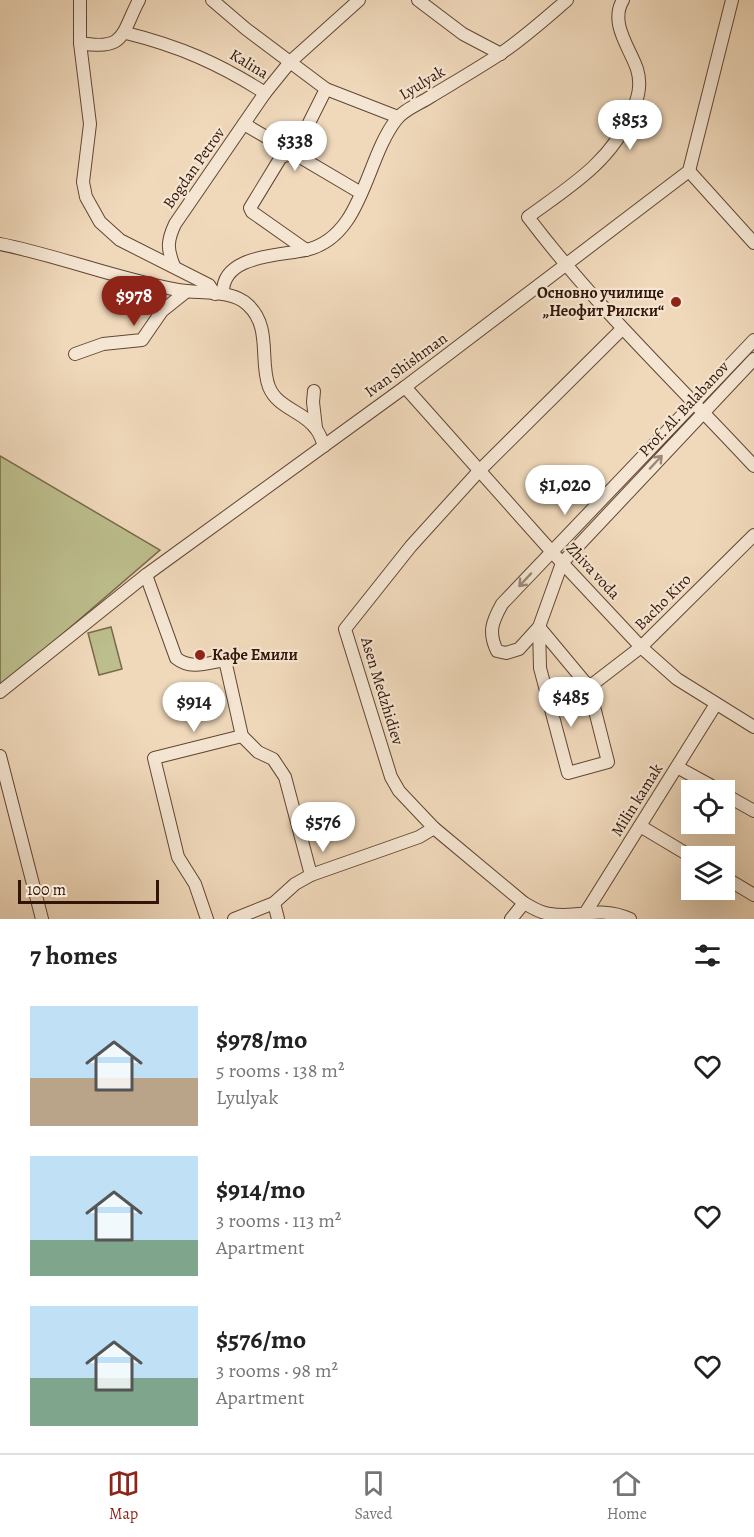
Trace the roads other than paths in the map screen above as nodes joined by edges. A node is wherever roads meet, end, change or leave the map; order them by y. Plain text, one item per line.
1 (80, 0) edge
2 (139, 0) edge
3 (212, 0) edge
4 (358, 0) edge
5 (418, 0) edge
6 (567, 0) edge
7 (623, 0) edge
8 (732, 0) edge
9 (126, 33) junction
10 (80, 43) junction
11 (501, 54) junction
12 (290, 62) junction
13 (326, 89) junction
14 (265, 93) junction
15 (398, 117) junction
16 (244, 124) junction
17 (294, 153) junction
18 (689, 171) junction
19 (361, 193) junction
20 (753, 238) edge
21 (0, 244) edge
22 (306, 250) junction
23 (174, 266) junction
24 (566, 267) junction
25 (187, 291) junction
26 (219, 294) junction
27 (622, 329) junction
28 (754, 340) edge
29 (75, 354) dead end
30 (754, 359) edge
31 (405, 387) junction
32 (314, 391) dead end
33 (698, 408) junction
34 (316, 428) junction
35 (324, 446) junction
36 (754, 466) edge
37 (479, 471) junction
38 (754, 535) edge
39 (552, 552) junction
40 (562, 563) junction
41 (146, 575) junction
42 (539, 627) junction
43 (641, 647) junction
44 (589, 687) junction
45 (0, 692) edge
46 (716, 704) junction
47 (754, 728) edge
48 (242, 736) junction
49 (0, 756) edge
50 (677, 767) junction
51 (701, 780) edge
52 (735, 800) edge
53 (754, 811) edge
54 (640, 826) junction
55 (434, 828) junction
56 (681, 850) edge
57 (311, 875) junction
58 (735, 885) edge
59 (754, 896) edge
60 (274, 903) junction
61 (524, 903) junction
62 (586, 912) junction
63 (42, 919) edge
64 (207, 919) edge
65 (234, 919) edge
66 (278, 919) edge
67 (511, 919) edge
68 (630, 919) edge

1 - 10 street
2 - 9 street
3 - 12 street
4 - 12 street, Kalina
5 - 11 street
6 - 11 street, Lyulyak
7 - 24 street
8 - 18 street
9 - 10 street
9 - 14 street, Kalina
10 - 23 street
11 - 15 street, Lyulyak
12 - 13 street
12 - 14 street, Kalina
13 - 15 street
13 - 17 street
14 - 16 street, Bogdan Petrov
15 - 19 street, Lyulyak
16 - 17 street
16 - 23 street, Bogdan Petrov
17 - 19 street
17 - 22 street
18 - 20 street
18 - 24 street, Ivan Shishman
19 - 22 street, Lyulyak
21 - 25 street
22 - 26 street, Lyulyak
23 - 26 street
24 - 27 street
24 - 31 street, Ivan Shishman
25 - 26 street
25 - 29 street
26 - 34 street
27 - 33 street
27 - 37 street, Asen Medzhidiev
28 - 33 street, Prof. Al. Balabanov
30 - 33 street, Prof. Al. Balabanov
31 - 35 street, Ivan Shishman
31 - 37 street, Zhiva voda
32 - 34 street
33 - 36 street
33 - 39 street, Prof. Al. Balabanov
40 -> 33 street, Prof. Al. Balabanov
34 - 35 street
35 - 41 street, Ivan Shishman
37 - 39 street, Zhiva voda
37 - 55 street, Asen Medzhidiev
38 - 43 street, Bacho Kiro
39 - 40 street, Zhiva voda
39 -> 42 street, Prof. Al. Balabanov
40 - 42 street, Prof. Al. Balabanov
40 - 43 street, Zhiva voda
41 - 45 street, Ivan Shishman
41 - 48 street
42 - 44 street
42 - 44 street
43 - 44 street, Bacho Kiro
43 - 46 street, Zhiva voda
46 - 47 street, Zhiva voda
46 - 50 street, Milin kamak
48 - 57 street
48 - 64 street
49 - 63 street
50 - 51 street
50 - 54 street, Milin kamak
52 - 53 street
54 - 56 street
54 - 62 street, Milin kamak
55 - 57 street
55 - 61 street, Asen Medzhidiev
57 - 60 street
58 - 59 street
60 - 65 street
60 - 66 street
61 - 62 street, Asen Medzhidiev
61 - 67 street
62 - 68 street, Asen Medzhidiev

